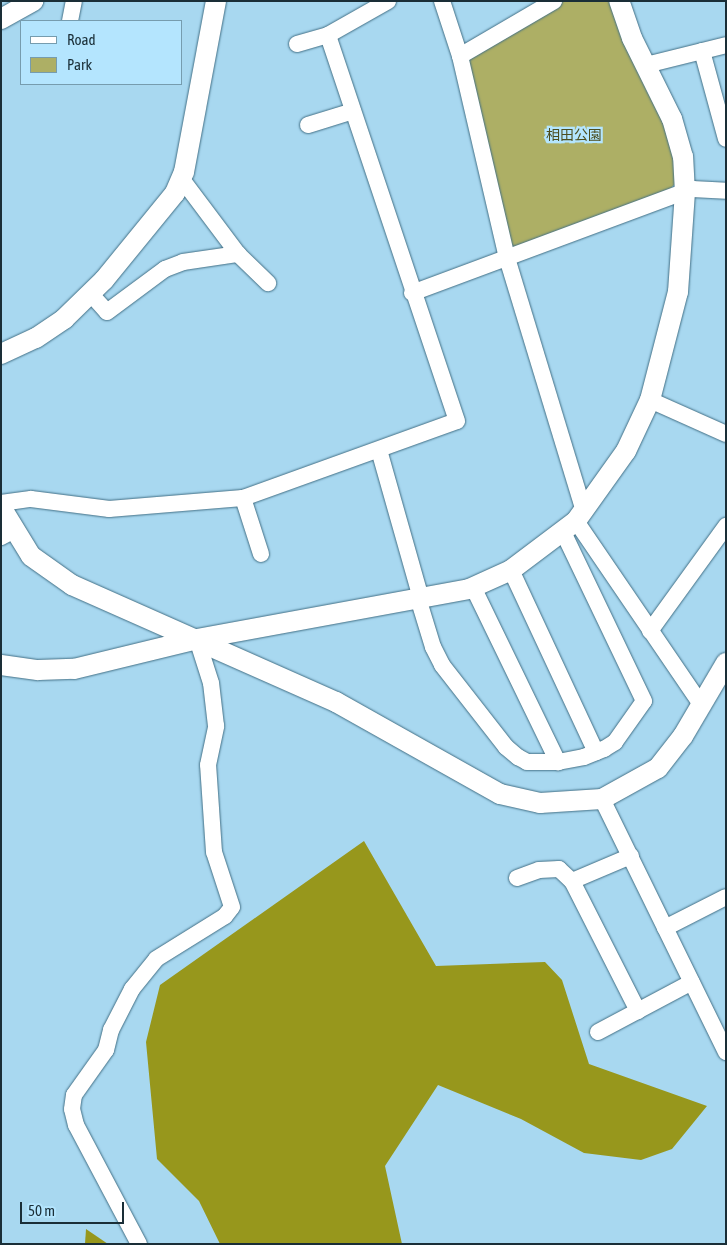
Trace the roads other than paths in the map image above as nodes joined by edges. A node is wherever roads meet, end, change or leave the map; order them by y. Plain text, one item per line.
1 (33, 1) edge
2 (74, 1) edge
3 (216, 1) edge
4 (388, 1) edge
5 (442, 1) edge
6 (554, 1) edge
7 (619, 1) edge
8 (1, 19) edge
9 (70, 20) edge
10 (328, 35) junction
11 (297, 44) dead end
12 (726, 45) edge
13 (702, 51) junction
14 (460, 56) junction
15 (646, 65) junction
16 (353, 111) junction
17 (308, 125) dead end
18 (726, 139) edge
19 (181, 178) junction
20 (726, 191) edge
21 (685, 193) junction
22 (238, 254) junction
23 (507, 258) junction
24 (268, 283) dead end
25 (90, 293) junction
26 (412, 293) junction
27 (1, 354) edge
28 (650, 400) junction
29 (726, 434) edge
30 (379, 450) junction
31 (243, 498) junction
32 (1, 505) edge
33 (574, 521) junction
34 (726, 526) edge
35 (8, 534) edge
36 (261, 554) dead end
37 (511, 570) junction
38 (472, 587) junction
39 (420, 598) junction
40 (650, 631) junction
41 (197, 639) junction
42 (726, 663) edge
43 (1, 666) edge
44 (701, 704) junction
45 (596, 752) junction
46 (558, 762) junction
47 (602, 799) junction
48 (631, 856) junction
49 (517, 878) dead end
50 (572, 881) junction
51 (726, 898) edge
52 (666, 928) junction
53 (692, 982) junction
54 (638, 1011) junction
55 (598, 1032) dead end
56 (726, 1052) edge
57 (139, 1244) edge

1 - 8 street
2 - 9 street
3 - 19 street
4 - 10 street
5 - 14 street
6 - 14 street
7 - 15 street
10 - 11 street
10 - 16 street
12 - 13 street
13 - 15 street
13 - 18 street
14 - 23 street
15 - 21 street
16 - 17 street
16 - 26 street
19 - 22 street
19 - 25 street
20 - 21 street
21 - 23 street
21 - 28 street
22 - 24 street
22 - 25 street
23 - 26 street
23 - 33 street
25 - 27 street
26 - 30 street
28 - 29 street
28 - 33 street
30 - 31 street
30 - 39 street
31 - 32 street
31 - 36 street
32 - 35 street
33 - 37 street
33 - 40 street
33 - 45 street
34 - 40 street
35 - 41 street
37 - 38 street
37 - 45 street
38 - 39 street
38 - 46 street
39 - 41 street
39 - 46 street
40 - 44 street
41 - 43 street
41 - 47 street
41 - 57 street
42 - 44 street
44 - 47 street
45 - 46 street
47 - 48 street
48 - 50 street
48 - 52 street
49 - 50 street
50 - 54 street
51 - 52 street
52 - 53 street
53 - 54 street
53 - 56 street
54 - 55 street

